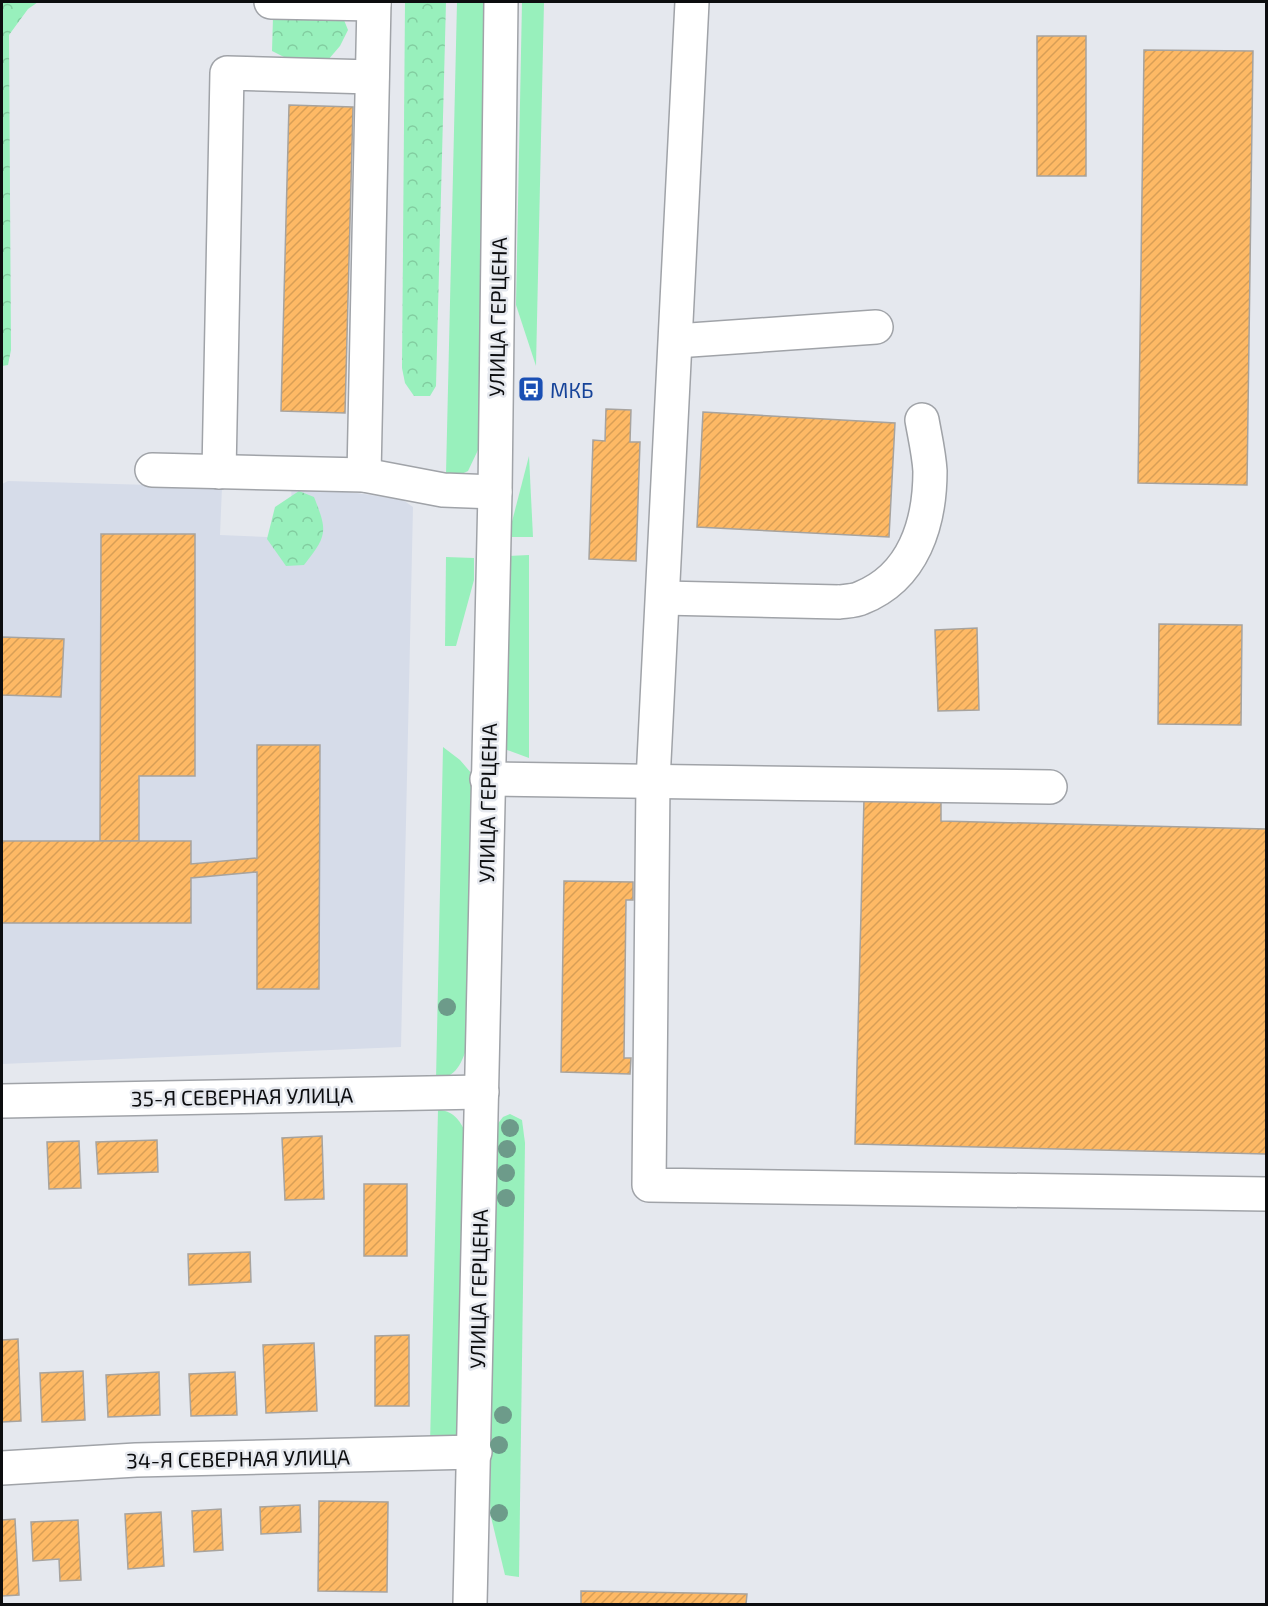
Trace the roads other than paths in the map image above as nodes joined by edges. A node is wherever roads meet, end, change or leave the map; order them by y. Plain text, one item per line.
1 (271, 2) edge
2 (501, 2) edge
3 (692, 2) edge
4 (374, 3) edge
5 (372, 77) junction
6 (876, 327) dead end
7 (676, 340) junction
8 (922, 420) dead end
9 (152, 470) dead end
10 (219, 472) junction
11 (364, 475) junction
12 (495, 492) junction
13 (663, 598) junction
14 (488, 778) junction
15 (653, 781) junction
16 (1050, 787) dead end
17 (482, 1092) junction
18 (2, 1101) edge
19 (1266, 1194) edge
20 (475, 1452) junction
21 (2, 1468) edge
22 (470, 1605) edge

1 - 4 main road
2 - 12 main road, УЛИЦА ГЕРЦЕНА
3 - 7 main road
4 - 5 main road
5 - 10 main road
5 - 11 main road
6 - 7 main road
7 - 13 main road
8 - 13 main road
9 - 10 main road
10 - 11 main road
11 - 12 main road
12 - 14 main road, УЛИЦА ГЕРЦЕНА
13 - 15 main road
14 - 15 main road
14 - 17 main road, УЛИЦА ГЕРЦЕНА
15 - 16 main road
15 - 19 main road
17 - 18 main road, 35-Я СЕВЕРНАЯ УЛИЦА
17 - 20 main road, УЛИЦА ГЕРЦЕНА
20 - 21 main road, 34-Я СЕВЕРНАЯ УЛИЦА
20 - 22 main road, УЛИЦА ГЕРЦЕНА

